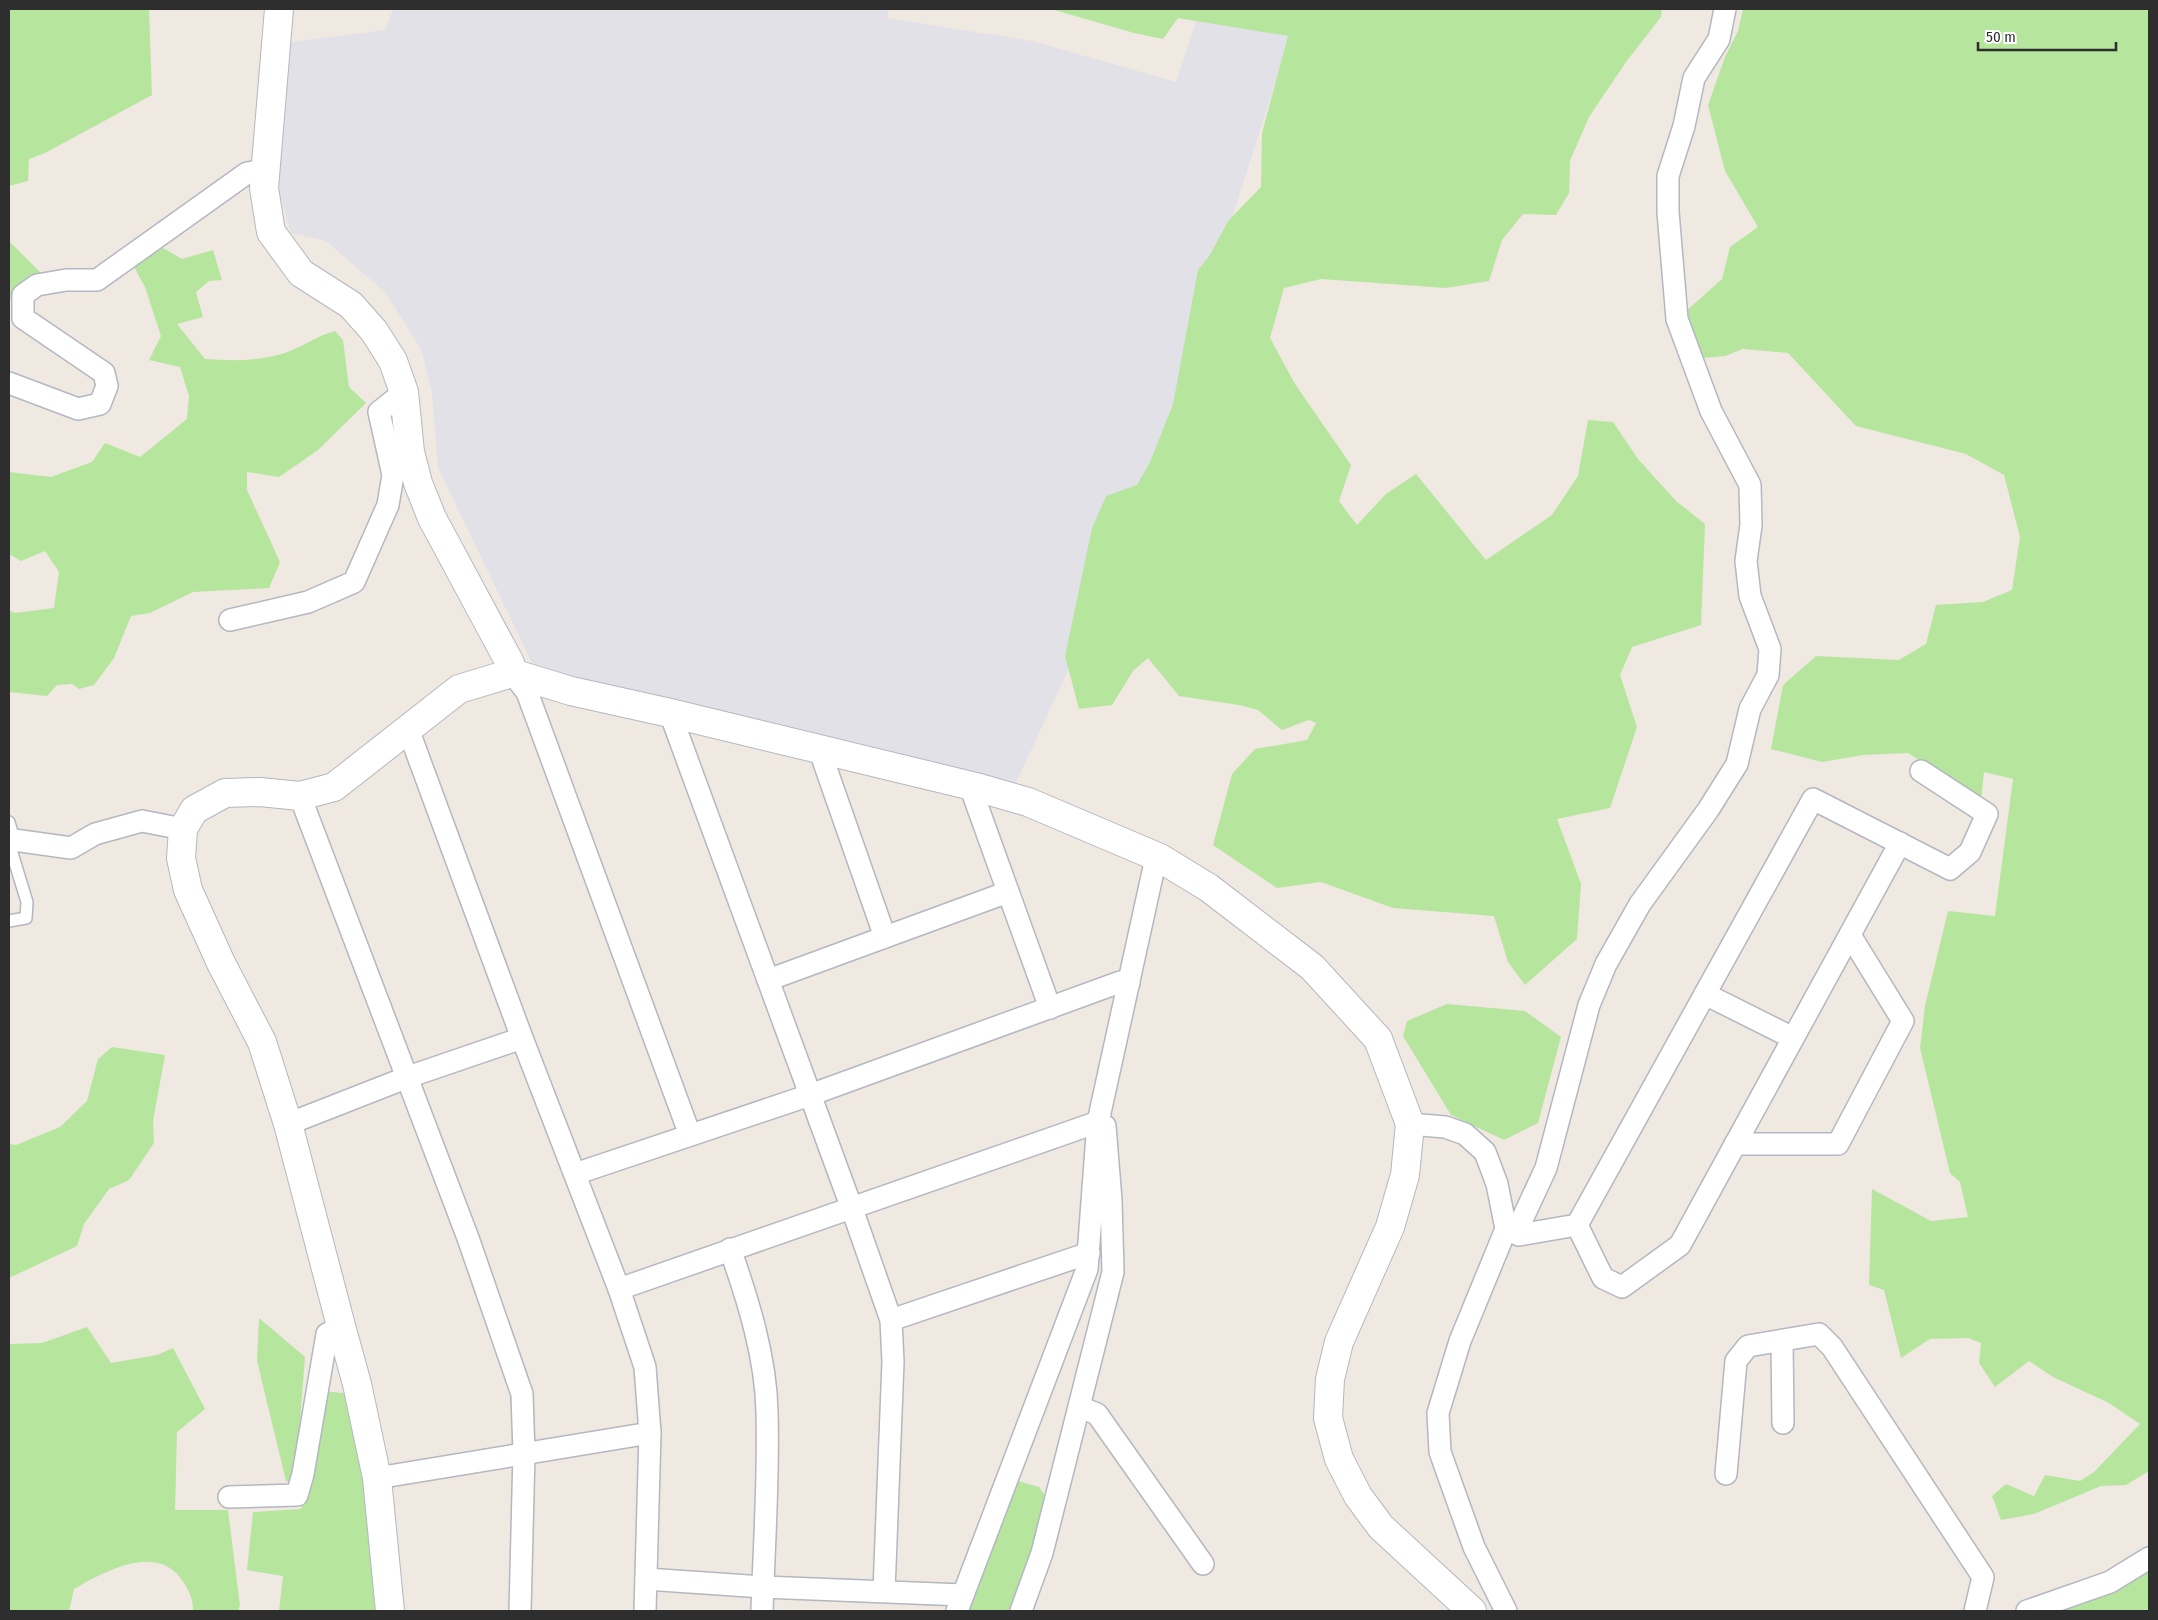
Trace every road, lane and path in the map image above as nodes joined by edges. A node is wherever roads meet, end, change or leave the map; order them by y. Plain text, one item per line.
1 (279, 9) edge
2 (1725, 9) edge
3 (265, 170) junction
4 (9, 383) edge
5 (404, 392) junction
6 (230, 620) dead end
7 (512, 673) junction
8 (670, 713) junction
9 (408, 729) junction
10 (823, 750) junction
11 (1921, 771) dead end
12 (976, 787) junction
13 (300, 796) junction
14 (183, 829) junction
15 (12, 831) edge
16 (1900, 843) junction
17 (1160, 858) junction
18 (1008, 892) junction
19 (9, 921) edge
20 (1850, 935) junction
21 (885, 938) junction
22 (768, 980) junction
23 (1129, 983) junction
24 (1705, 994) junction
25 (1050, 1008) junction
26 (522, 1038) junction
27 (1793, 1038) junction
28 (408, 1078) junction
29 (810, 1095) junction
30 (1098, 1122) junction
31 (288, 1124) junction
32 (1410, 1124) junction
33 (690, 1135) junction
34 (1735, 1144) junction
35 (575, 1174) junction
36 (851, 1206) junction
37 (1577, 1225) junction
38 (1506, 1229) junction
39 (730, 1249) junction
40 (1089, 1253) junction
41 (620, 1288) junction
42 (891, 1320) junction
43 (341, 1326) junction
44 (1782, 1341) junction
45 (1080, 1407) junction
46 (1783, 1423) dead end
47 (650, 1433) junction
48 (524, 1454) junction
49 (1726, 1474) dead end
50 (377, 1478) junction
51 (229, 1497) dead end
52 (2149, 1558) edge
53 (1204, 1564) dead end
54 (646, 1579) junction
55 (763, 1587) junction
56 (884, 1591) junction
57 (960, 1603) edge
58 (390, 1611) edge
59 (520, 1611) edge
60 (645, 1611) edge
61 (762, 1611) edge
62 (1021, 1611) edge
63 (1472, 1611) edge
64 (1506, 1611) edge
65 (1975, 1611) edge
66 (2027, 1611) edge

1 - 3 street
2 - 38 street
3 - 4 street
3 - 5 street
5 - 6 street
5 - 7 street
7 - 8 street
7 - 9 street
7 - 33 street
8 - 10 street
8 - 22 street
9 - 13 street
9 - 26 street
10 - 12 street
10 - 21 street
11 - 16 street
12 - 17 street
12 - 18 street
13 - 14 street
13 - 28 street
14 - 15 street
14 - 31 street
15 - 19 lane
16 - 20 street
16 - 24 street
17 - 23 street
17 - 32 street
18 - 21 street
18 - 25 street
20 - 27 street
20 - 34 street
21 - 22 street
22 - 29 street
23 - 25 street
23 - 30 street
24 - 27 street
24 - 37 street
25 - 29 street
26 - 28 street
26 - 35 street
27 - 34 street
28 - 31 street
28 - 48 street
29 - 33 street
29 - 36 street
30 - 36 street
30 - 40 street
30 - 45 street
31 - 43 street
32 - 38 street
32 - 63 street
33 - 35 street
34 - 37 street
35 - 41 street
36 - 39 street
36 - 42 street
37 - 38 street
38 - 64 street
39 - 41 street
39 - 55 street
40 - 42 street
40 - 57 street
41 - 47 street
42 - 56 street
43 - 50 street
43 - 51 street
44 - 46 street
44 - 49 street
44 - 65 street
45 - 53 street
45 - 62 street
47 - 48 street
47 - 54 street
48 - 50 street
48 - 59 street
50 - 58 street
52 - 66 street
54 - 55 street
54 - 60 street
55 - 56 street
55 - 61 street
56 - 57 street

